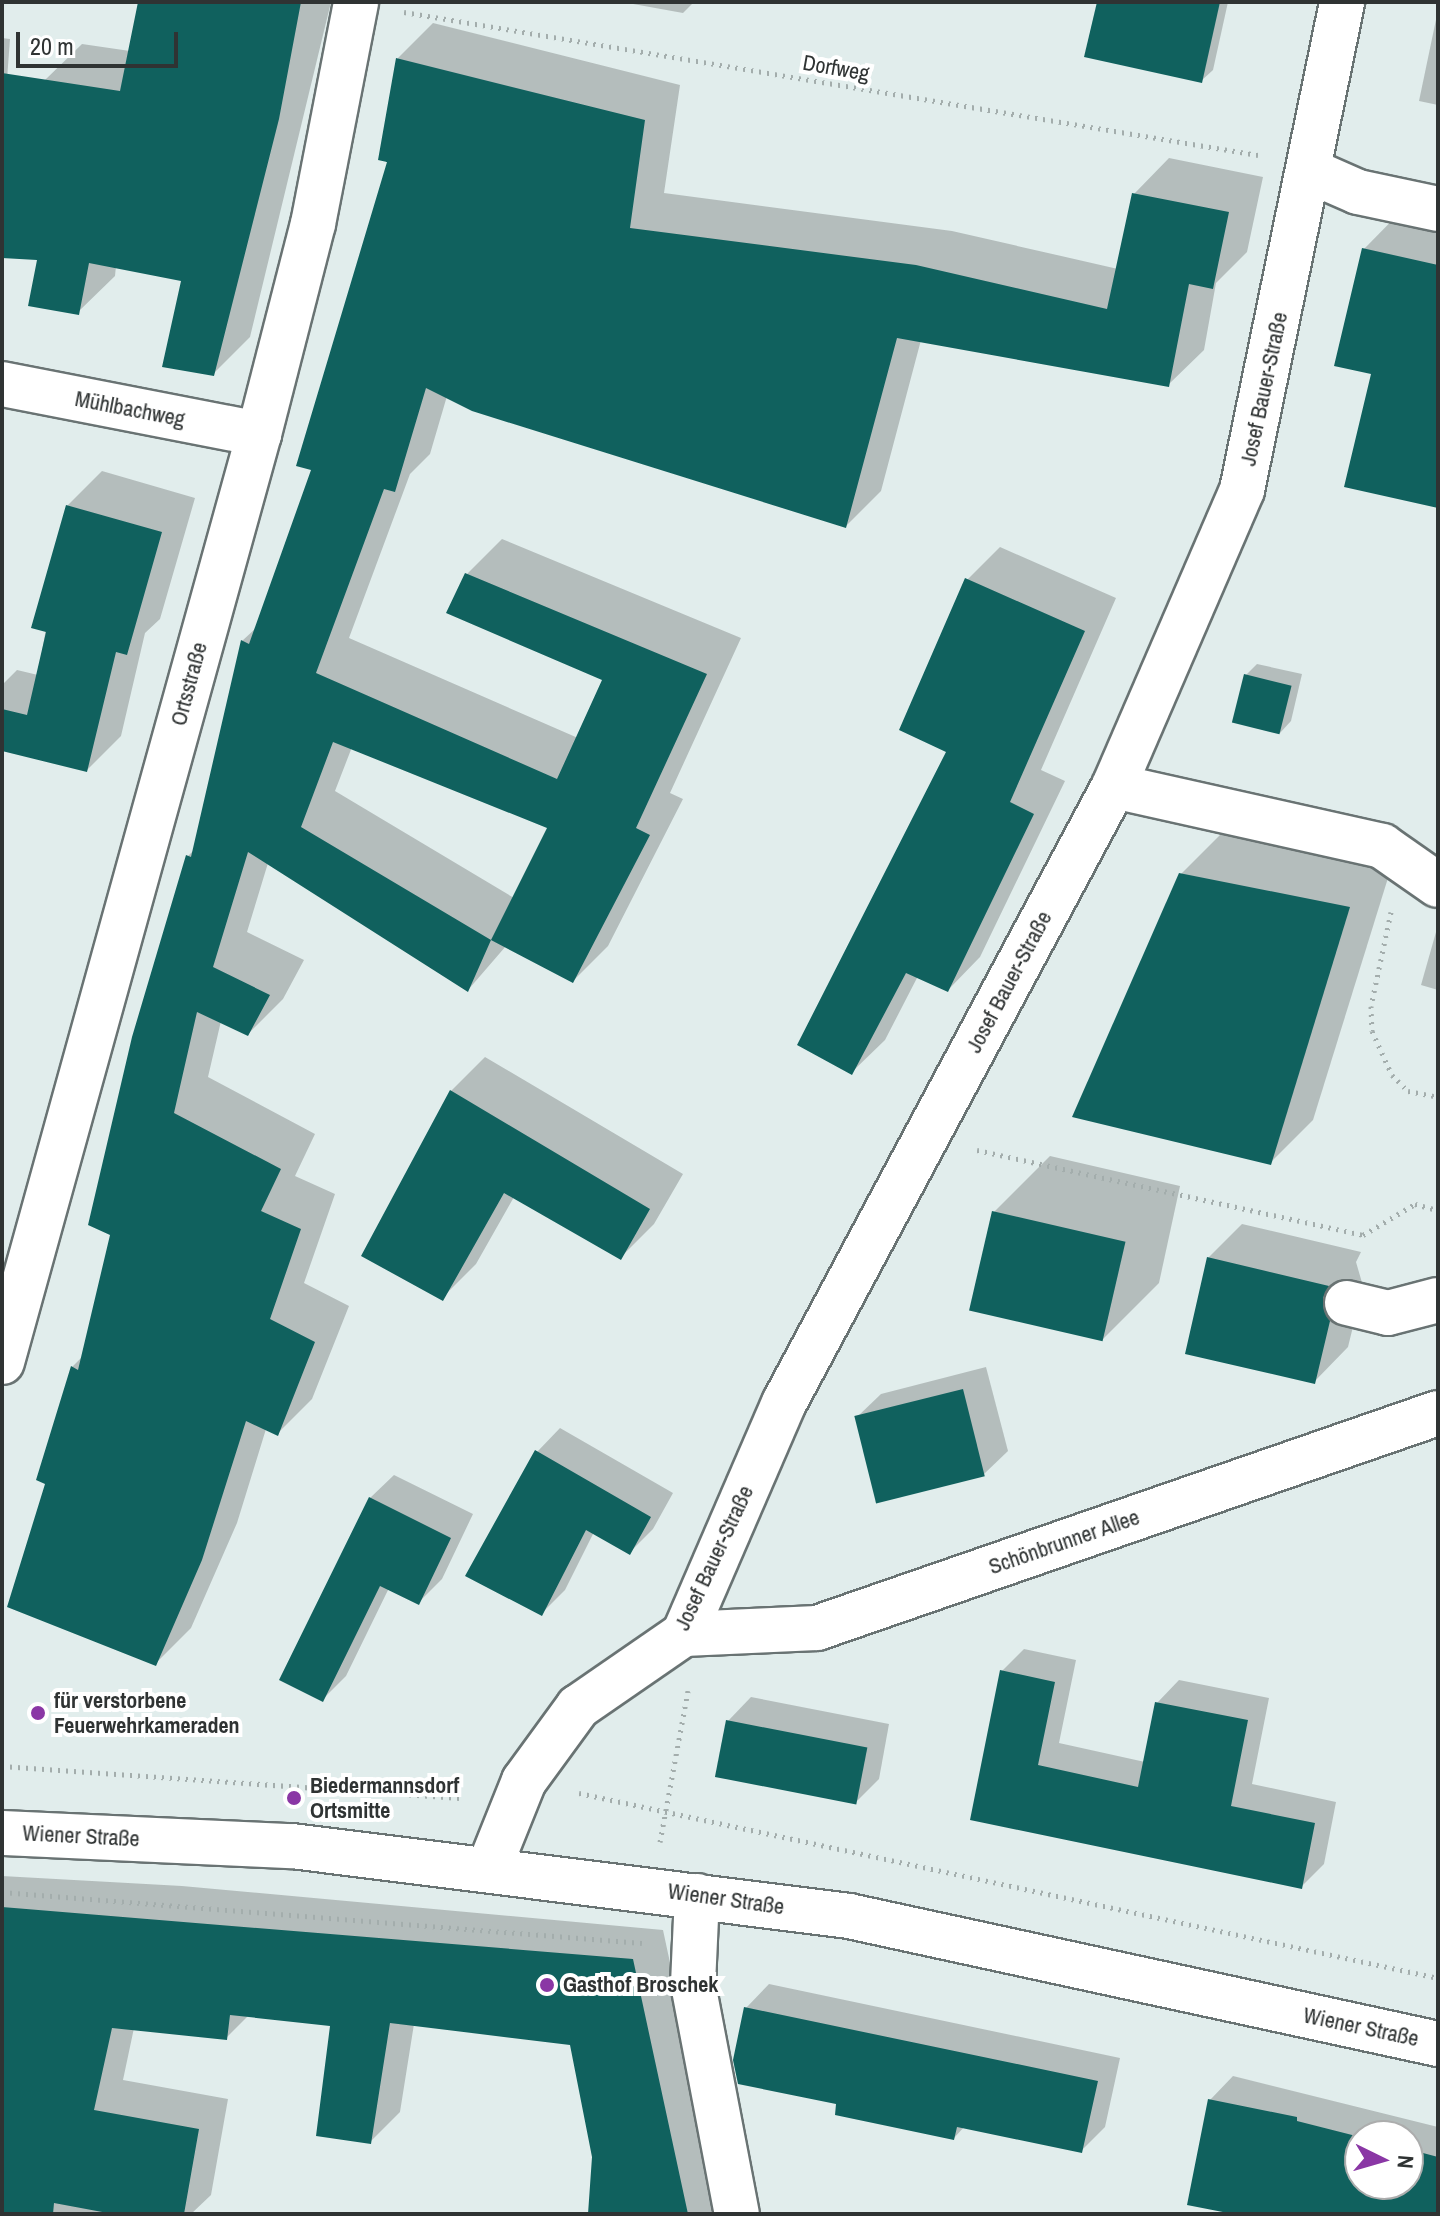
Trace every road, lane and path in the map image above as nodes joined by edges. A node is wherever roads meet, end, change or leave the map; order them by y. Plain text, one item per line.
1 (1342, 2) edge
2 (356, 3) edge
3 (1310, 171) junction
4 (1438, 209) edge
5 (2, 384) edge
6 (259, 434) junction
7 (1114, 786) junction
8 (1438, 885) edge
9 (1387, 902) dead end
10 (1438, 1097) edge
11 (925, 1139) junction
12 (1438, 1210) edge
13 (1438, 1300) edge
14 (1347, 1303) dead end
15 (2, 1362) edge
16 (1438, 1413) edge
17 (684, 1634) junction
18 (2, 1766) edge
19 (524, 1781) junction
20 (2, 1833) edge
21 (489, 1868) junction
22 (697, 1896) junction
23 (1438, 1978) edge
24 (1438, 2044) edge
25 (737, 2214) edge

1 - 3 street, Josef Bauer-Straße
2 - 3 path, Dorfweg
2 - 6 street, Ortsstraße
3 - 4 street
3 - 7 street, Josef Bauer-Straße
5 - 6 street, Mühlbachweg
6 - 15 street, Ortsstraße
7 - 8 street
7 - 11 street, Josef Bauer-Straße
9 - 10 path
11 - 12 path
11 - 17 street, Josef Bauer-Straße
13 - 14 street
16 - 17 street, Schönbrunner Allee
17 - 19 street, Josef Bauer-Straße
18 - 19 path
19 - 21 street, Josef Bauer-Straße
19 - 23 path
20 - 21 street, Wiener Straße
21 - 22 street, Wiener Straße
22 - 24 street, Wiener Straße
22 - 25 street

